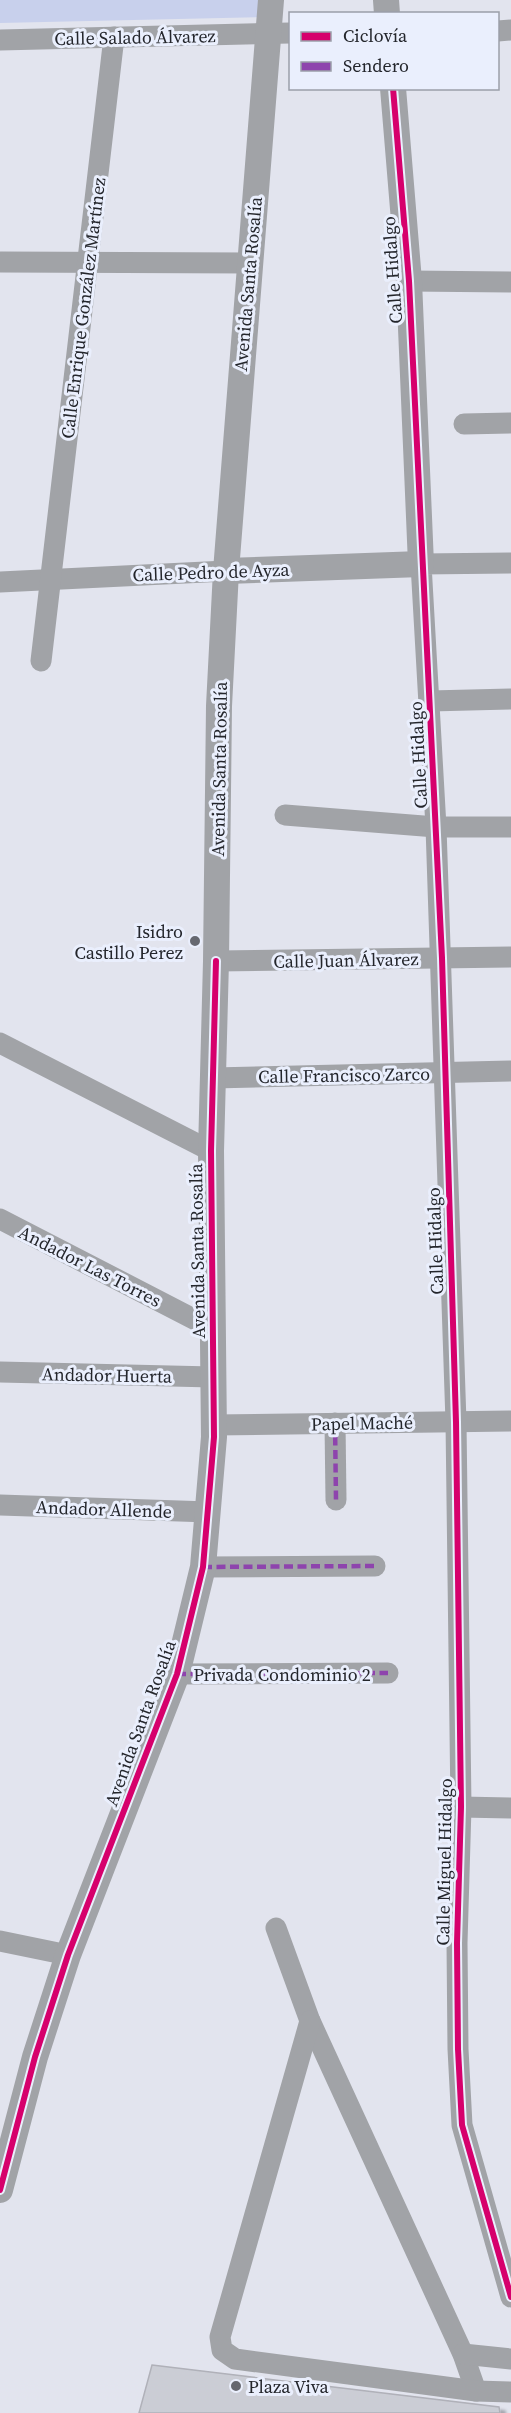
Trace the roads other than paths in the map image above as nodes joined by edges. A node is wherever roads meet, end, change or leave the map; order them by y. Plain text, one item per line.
1 (271, 0) edge
2 (280, 33) edge
3 (114, 37) junction
4 (0, 40) edge
5 (393, 90) edge
6 (0, 262) edge
7 (88, 262) junction
8 (249, 263) junction
9 (409, 281) junction
10 (511, 282) edge
11 (511, 423) edge
12 (465, 424) dead end
13 (511, 562) edge
14 (421, 564) junction
15 (226, 571) junction
16 (51, 579) junction
17 (0, 582) edge
18 (41, 661) dead end
19 (511, 699) edge
20 (430, 701) junction
21 (285, 815) dead end
22 (436, 827) junction
23 (511, 827) edge
24 (511, 957) edge
25 (442, 958) junction
26 (216, 961) junction
27 (0, 1043) edge
28 (511, 1071) edge
29 (445, 1073) junction
30 (213, 1078) junction
31 (211, 1151) junction
32 (0, 1219) edge
33 (213, 1329) junction
34 (0, 1372) edge
35 (213, 1377) junction
36 (511, 1421) edge
37 (456, 1422) junction
38 (335, 1423) junction
39 (214, 1425) junction
40 (336, 1500) dead end
41 (0, 1505) edge
42 (209, 1512) junction
43 (375, 1566) dead end
44 (202, 1567) junction
45 (388, 1673) dead end
46 (177, 1674) junction
47 (461, 1807) junction
48 (511, 1808) edge
49 (276, 1928) dead end
50 (0, 1941) edge
51 (68, 1955) junction
52 (310, 2021) junction
53 (0, 2190) edge
54 (511, 2297) edge
55 (463, 2354) junction
56 (511, 2359) edge
57 (476, 2391) junction
58 (511, 2392) edge

1 - 2 street, Avenida Santa Rosalía
2 - 3 street, Calle Salado Álvarez
2 - 8 street, Avenida Santa Rosalía
3 - 4 street, Calle Salado Álvarez
3 - 7 street, Calle Enrique González Martínez
5 - 9 street, Calle Hidalgo
6 - 7 street
7 - 8 street
7 - 16 street, Calle Enrique González Martínez
8 - 15 street, Avenida Santa Rosalía
9 - 10 street
9 - 14 street, Calle Hidalgo
11 - 12 street
13 - 14 street
14 - 15 street, Calle Pedro de Ayza
14 - 20 street, Calle Hidalgo
15 - 16 street, Calle Pedro de Ayza
15 - 26 street, Avenida Santa Rosalía
16 - 17 street, Calle Pedro de Ayza
16 - 18 street, Calle Enrique González Martínez
19 - 20 street
20 - 22 street, Calle Hidalgo
21 - 22 street
22 - 23 street
22 - 25 street, Calle Hidalgo
24 - 25 street, Calle Juan Álvarez
25 - 26 street, Calle Juan Álvarez
25 - 29 street, Calle Hidalgo
26 - 30 street, Avenida Santa Rosalía
27 - 31 street
28 - 29 street, Calle Francisco Zarco
29 - 30 street, Calle Francisco Zarco
29 - 37 street, Calle Hidalgo
30 - 31 street, Avenida Santa Rosalía
31 - 33 street, Avenida Santa Rosalía
32 - 33 street, Andador Las Torres
33 - 35 street, Avenida Santa Rosalía
34 - 35 street, Andador Huerta
35 - 39 street, Avenida Santa Rosalía
36 - 37 street, Papel Maché
37 - 38 street, Papel Maché
37 - 47 street, Calle Miguel Hidalgo
38 - 39 street, Papel Maché
38 - 40 street
39 - 42 street, Avenida Santa Rosalía
41 - 42 street, Andador Allende
42 - 44 street, Avenida Santa Rosalía
43 - 44 street
44 - 46 street, Avenida Santa Rosalía
45 - 46 street, Privada Condominio 2
46 - 51 street, Avenida Santa Rosalía
47 - 48 street
47 - 54 street, Calle Miguel Hidalgo
49 - 52 street
50 - 51 street
51 - 53 street, Avenida Santa Rosalía
52 - 55 street
52 - 57 street
55 - 56 street
55 - 57 street
57 - 58 street

